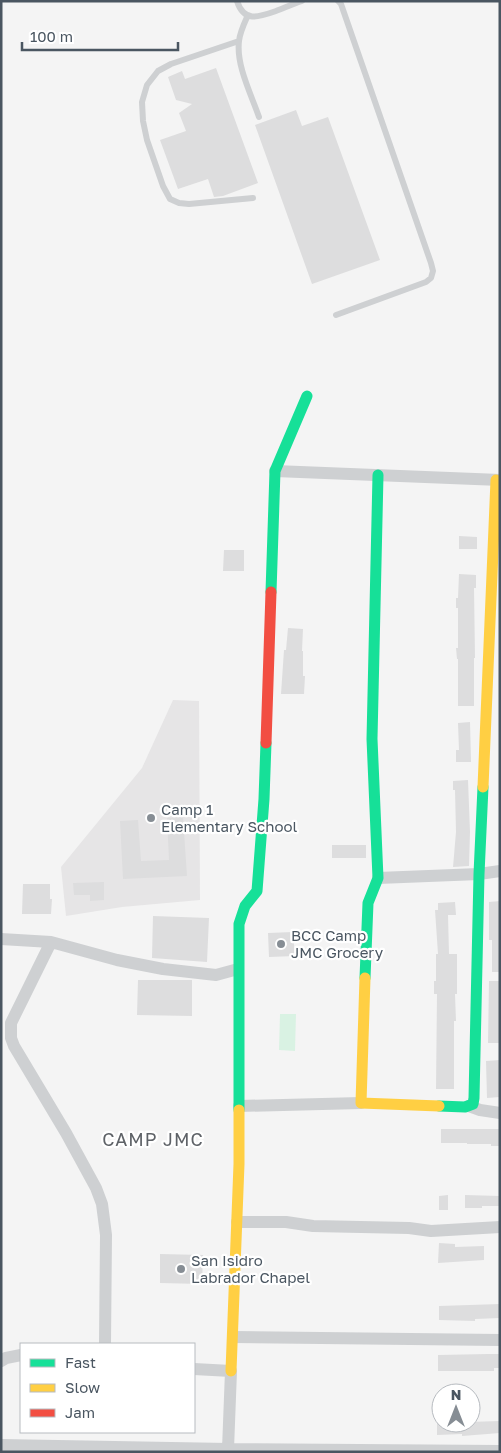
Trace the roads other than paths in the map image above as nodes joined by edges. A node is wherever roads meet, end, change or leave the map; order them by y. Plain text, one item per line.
1 (237, 1) edge
2 (302, 1) edge
3 (338, 1) edge
4 (248, 15) junction
5 (239, 40) junction
6 (259, 116) dead end
7 (253, 198) dead end
8 (336, 315) dead end
9 (307, 396) dead end
10 (275, 471) junction
11 (378, 475) junction
12 (498, 480) edge
13 (500, 871) edge
14 (479, 874) junction
15 (378, 878) junction
16 (1, 939) edge
17 (51, 942) junction
18 (238, 969) junction
19 (361, 1103) junction
20 (239, 1106) junction
21 (469, 1106) junction
22 (500, 1113) edge
23 (237, 1222) junction
24 (500, 1228) edge
25 (233, 1337) junction
26 (500, 1340) edge
27 (105, 1343) edge
28 (20, 1355) edge
29 (1, 1361) edge
30 (195, 1369) edge
31 (231, 1371) junction
32 (1, 1445) edge
33 (228, 1450) edge
34 (500, 1451) edge

1 - 4 lane
2 - 4 lane
3 - 8 lane
4 - 5 lane
5 - 6 lane
5 - 7 lane
9 - 10 street
10 - 11 street
10 - 18 street
11 - 12 street
11 - 15 street
12 - 14 street
13 - 14 street
14 - 15 street
14 - 21 street
15 - 19 street
16 - 17 street
17 - 18 street
17 - 27 street
18 - 20 street
19 - 20 street
19 - 21 street
20 - 23 street
21 - 22 street
23 - 24 street
23 - 25 street
25 - 26 street
25 - 31 street
28 - 29 street
30 - 31 street
31 - 33 street
32 - 33 street
33 - 34 street

